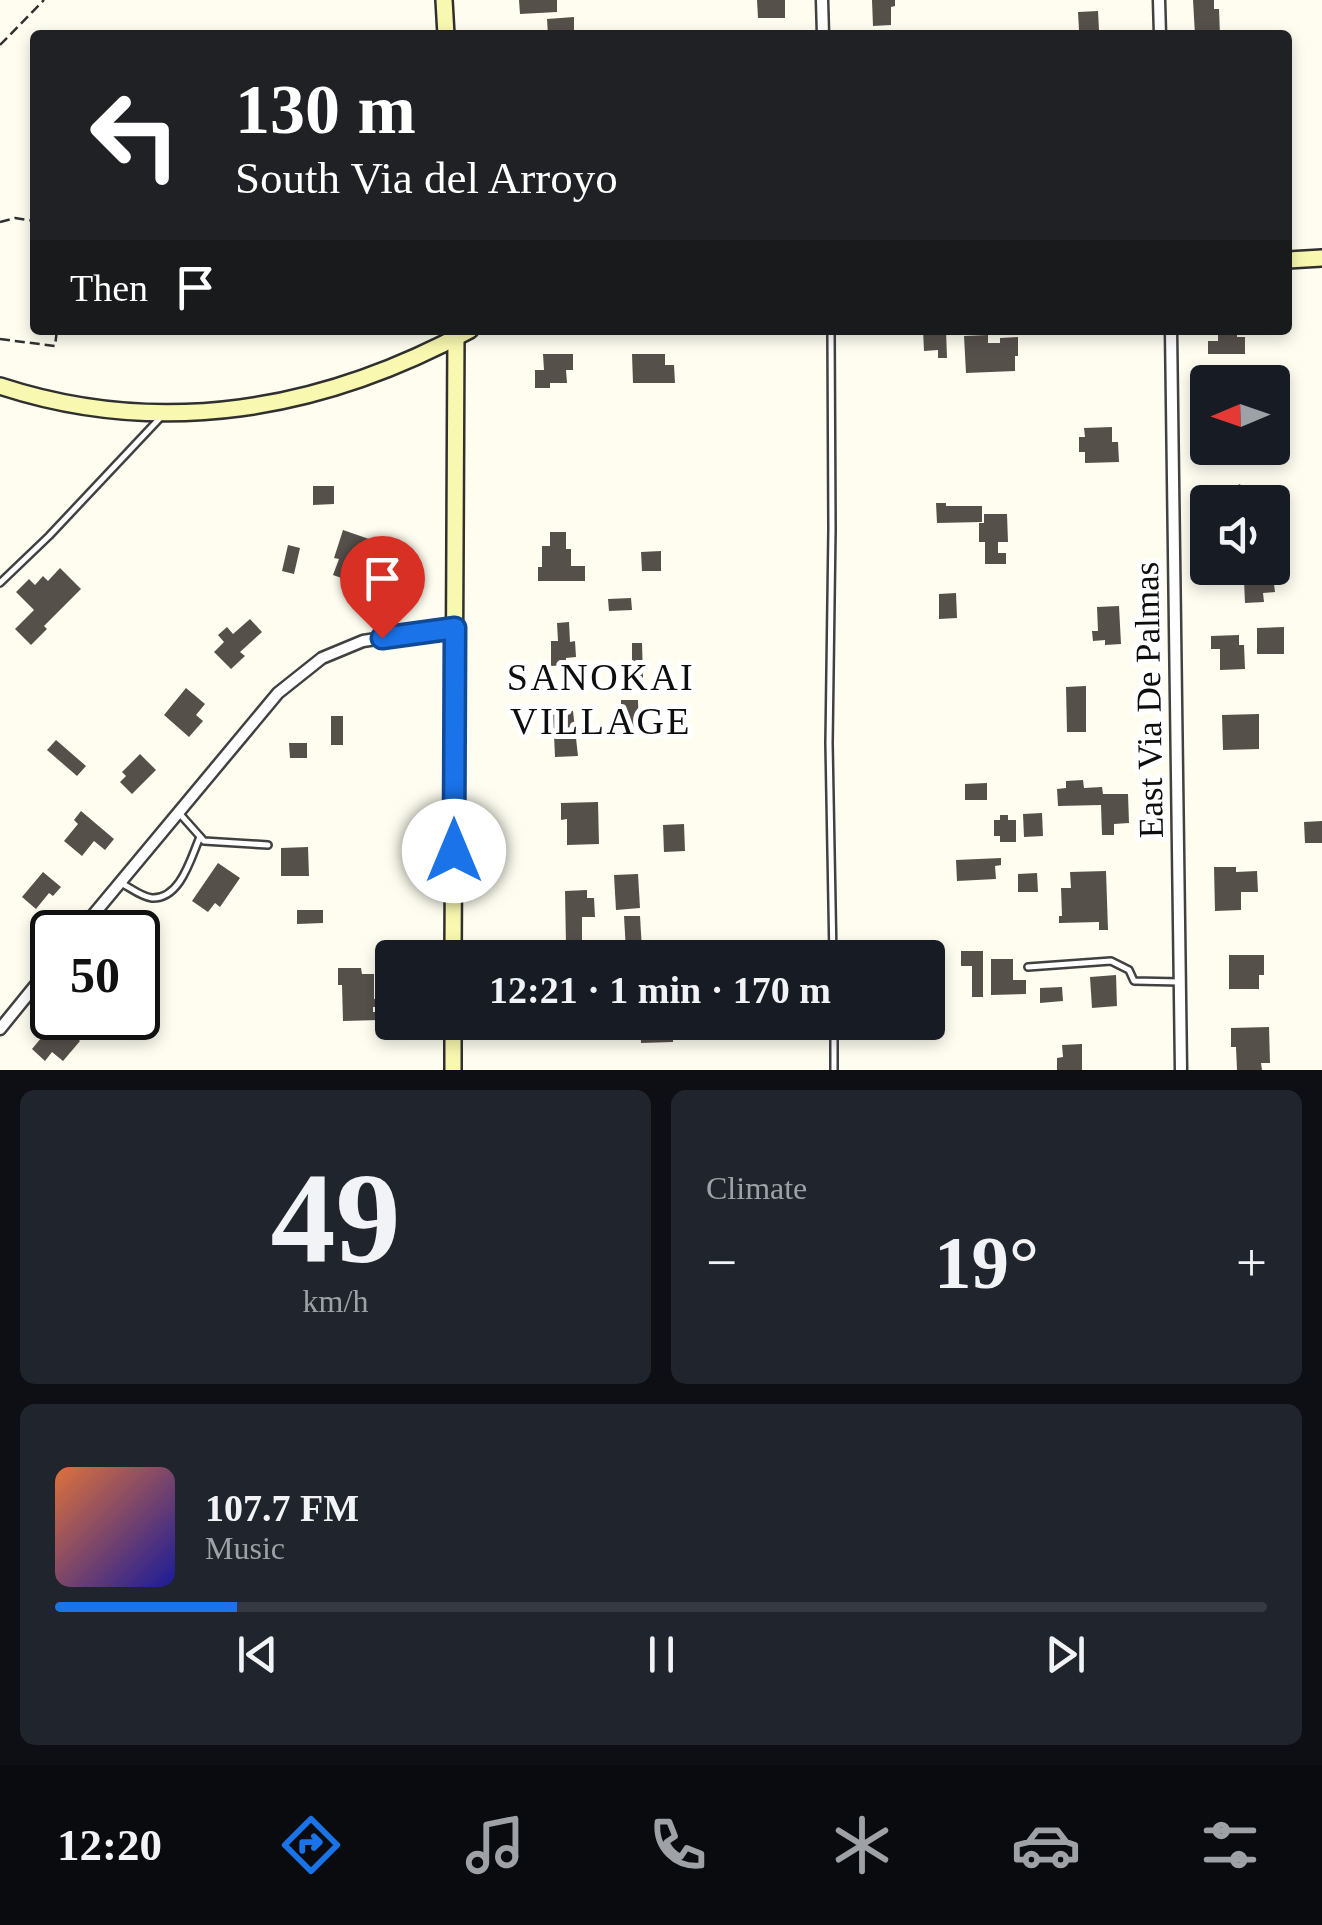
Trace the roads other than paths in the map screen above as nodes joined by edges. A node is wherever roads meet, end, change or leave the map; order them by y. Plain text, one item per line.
1 (444, 0) edge
2 (822, 0) edge
3 (1159, 0) edge
4 (446, 30) edge
5 (823, 30) edge
6 (1160, 30) edge
7 (1322, 258) edge
8 (1292, 260) edge
9 (458, 335) edge
10 (461, 335) edge
11 (831, 335) edge
12 (1170, 335) edge
13 (0, 386) edge
14 (163, 414) junction
15 (0, 583) edge
16 (455, 628) junction
17 (178, 812) junction
18 (200, 836) junction
19 (268, 845) dead end
20 (120, 883) junction
21 (97, 910) edge
22 (453, 940) edge
23 (833, 940) edge
24 (1028, 966) dead end
25 (1180, 982) junction
26 (30, 992) edge
27 (0, 1028) edge
28 (453, 1040) edge
29 (834, 1040) edge
30 (453, 1070) edge
31 (834, 1070) edge
32 (1181, 1070) edge

1 - 4 main road
2 - 5 street
3 - 6 street
7 - 8 main road
9 - 14 main road
10 - 16 main road
11 - 23 lane
12 - 25 street, East Via De Palmas
13 - 14 main road
14 - 15 lane
16 - 17 street
16 - 22 main road
17 - 18 lane
17 - 20 street
18 - 19 lane
18 - 20 lane
20 - 21 street
24 - 25 lane
25 - 32 street, East Via De Palmas
26 - 27 street
28 - 30 main road
29 - 31 lane

